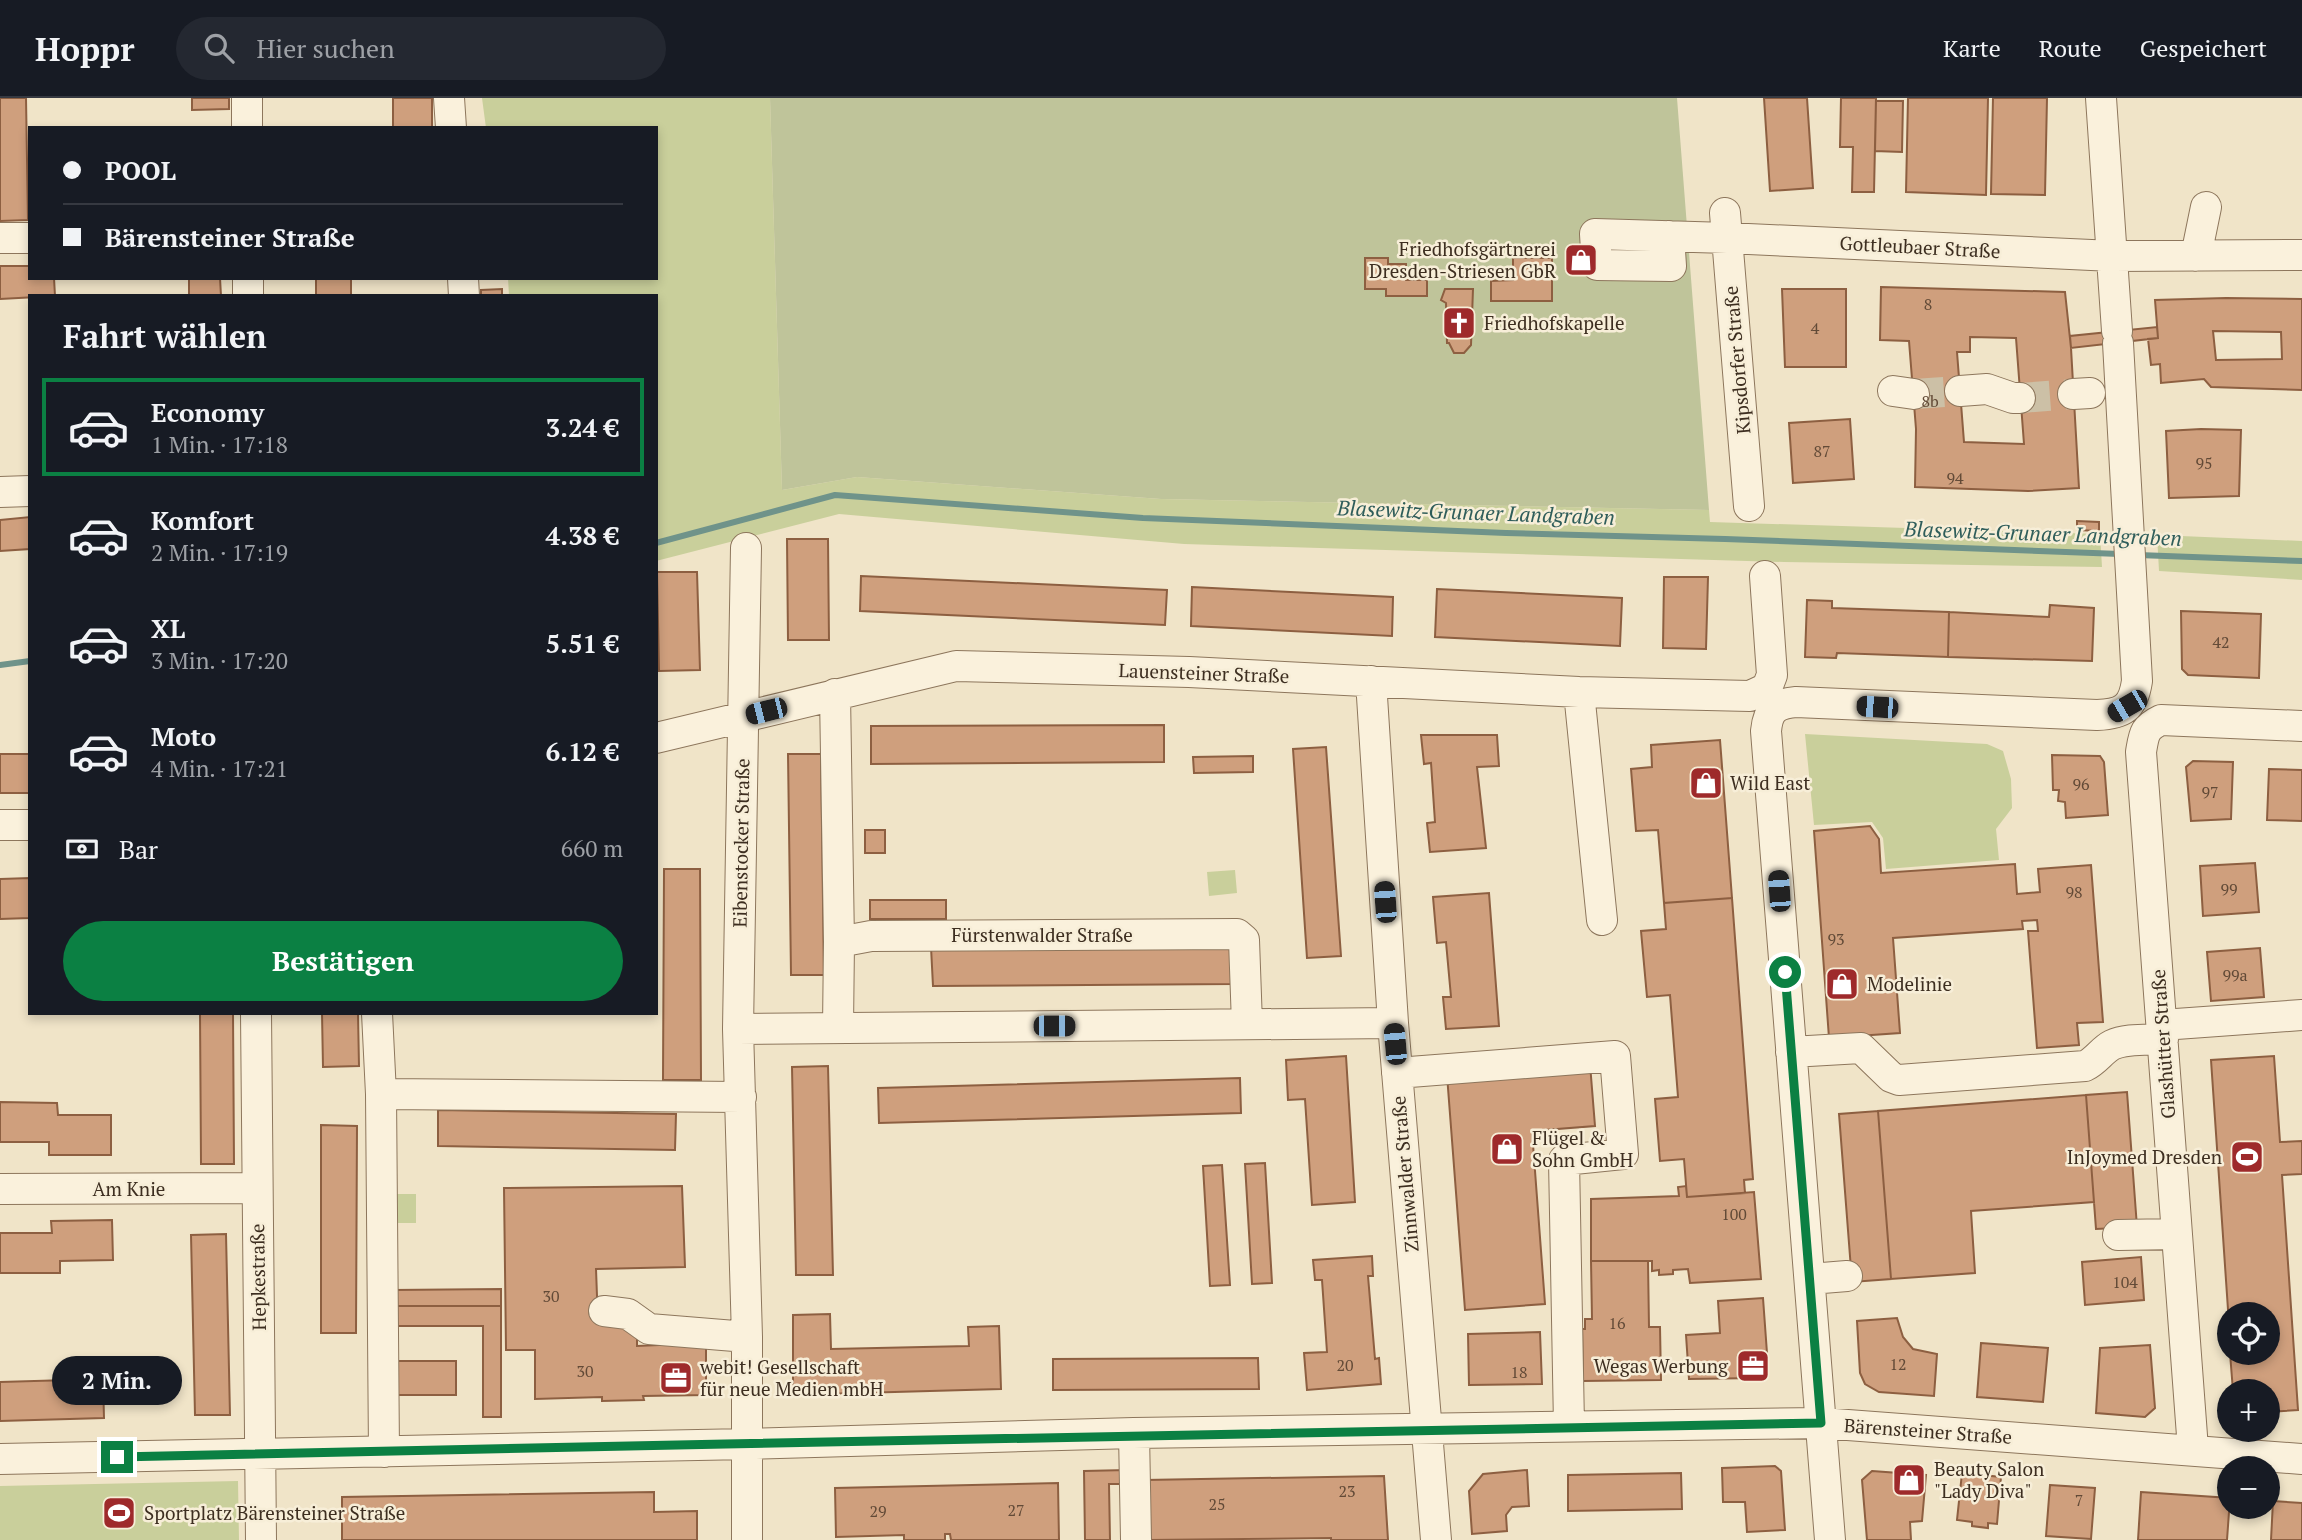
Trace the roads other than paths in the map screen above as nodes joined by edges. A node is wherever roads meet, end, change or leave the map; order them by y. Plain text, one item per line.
1 (247, 98) edge
2 (449, 98) edge
3 (2101, 98) edge
4 (247, 126) edge
5 (451, 126) edge
6 (2206, 207) dead end
7 (1726, 225) junction
8 (1669, 236) dead end
9 (0, 238) edge
10 (28, 238) edge
11 (2302, 255) edge
12 (2113, 256) junction
13 (2196, 256) junction
14 (1960, 391) tunnel mouth
15 (2020, 398) tunnel mouth
16 (28, 491) edge
17 (0, 492) edge
18 (1749, 506) dead end
19 (746, 548) dead end
20 (1765, 576) dead end
21 (1371, 681) junction
22 (1579, 692) junction
23 (835, 694) junction
24 (1765, 702) junction
25 (743, 716) junction
26 (2139, 716) junction
27 (2302, 726) edge
28 (658, 737) edge
29 (0, 825) edge
30 (28, 825) edge
31 (1602, 920) dead end
32 (839, 942) junction
33 (256, 1015) edge
34 (377, 1015) edge
35 (2302, 1015) edge
36 (1393, 1023) junction
37 (1247, 1024) junction
38 (838, 1028) junction
39 (738, 1029) junction
40 (2162, 1032) junction
41 (1791, 1052) junction
42 (1397, 1073) junction
43 (381, 1094) junction
44 (741, 1097) junction
45 (257, 1188) junction
46 (0, 1189) edge
47 (2178, 1234) junction
48 (2118, 1235) dead end
49 (1847, 1276) dead end
50 (1810, 1279) junction
51 (604, 1311) dead end
52 (747, 1337) junction
53 (1821, 1423) junction
54 (1569, 1425) junction
55 (1426, 1429) junction
56 (1134, 1433) junction
57 (748, 1444) junction
58 (2193, 1450) junction
59 (384, 1452) junction
60 (260, 1455) junction
61 (2302, 1458) edge
62 (0, 1459) edge
63 (261, 1540) edge
64 (747, 1540) edge
65 (1136, 1540) edge
66 (1436, 1540) edge
67 (1830, 1540) edge

1 - 4 street
2 - 5 street
3 - 12 street
6 - 13 street
7 - 8 street, Gottleubaer Straße
7 - 12 street, Gottleubaer Straße
7 - 18 street, Kipsdorfer Straße
9 - 10 street
11 - 13 street, Gottleubaer Straße
12 - 13 street, Gottleubaer Straße
12 - 26 street, Glashütter Straße
14 - 15 street
16 - 17 street
19 - 25 street, Eibenstocker Straße
20 - 24 street
21 - 22 street, Lauensteiner Straße
21 - 23 street, Lauensteiner Straße
21 - 36 street, Zinnwalder Straße
22 - 24 street, Lauensteiner Straße
22 - 31 street
23 - 25 street, Lauensteiner Straße
23 - 32 street
24 - 26 street, Lauensteiner Straße
24 - 41 street
25 - 28 street, Lauensteiner Straße
25 - 39 street, Eibenstocker Straße
26 - 27 street, Lauensteiner Straße
26 - 40 street, Glashütter Straße
29 - 30 street
32 - 37 street, Fürstenwalder Straße
32 - 38 street
33 - 45 street, Hepkestraße
34 - 43 street
35 - 40 street
36 - 37 street
36 - 42 street, Zinnwalder Straße
37 - 38 street
38 - 39 street
39 - 44 street, Eibenstocker Straße
40 - 41 street
40 - 47 street, Glashütter Straße
41 - 50 street
42 - 54 street
42 - 55 street, Zinnwalder Straße
43 - 44 street
43 - 59 street
44 - 52 street, Eibenstocker Straße
45 - 46 street, Am Knie
45 - 60 street, Hepkestraße
47 - 48 street
47 - 58 street, Glashütter Straße
49 - 50 street
50 - 53 street
51 - 52 street
52 - 57 street, Eibenstocker Straße
53 - 54 street, Bärensteiner Straße
53 - 58 street, Bärensteiner Straße
53 - 67 street
54 - 55 street, Bärensteiner Straße
55 - 56 street, Bärensteiner Straße
55 - 66 street, Zinnwalder Straße
56 - 57 street, Bärensteiner Straße
56 - 65 street
57 - 59 street, Bärensteiner Straße
57 - 64 street, Eibenstocker Straße
58 - 61 street, Bärensteiner Straße
59 - 60 street, Bärensteiner Straße
60 - 62 street, Bärensteiner Straße
60 - 63 street, Hepkestraße

